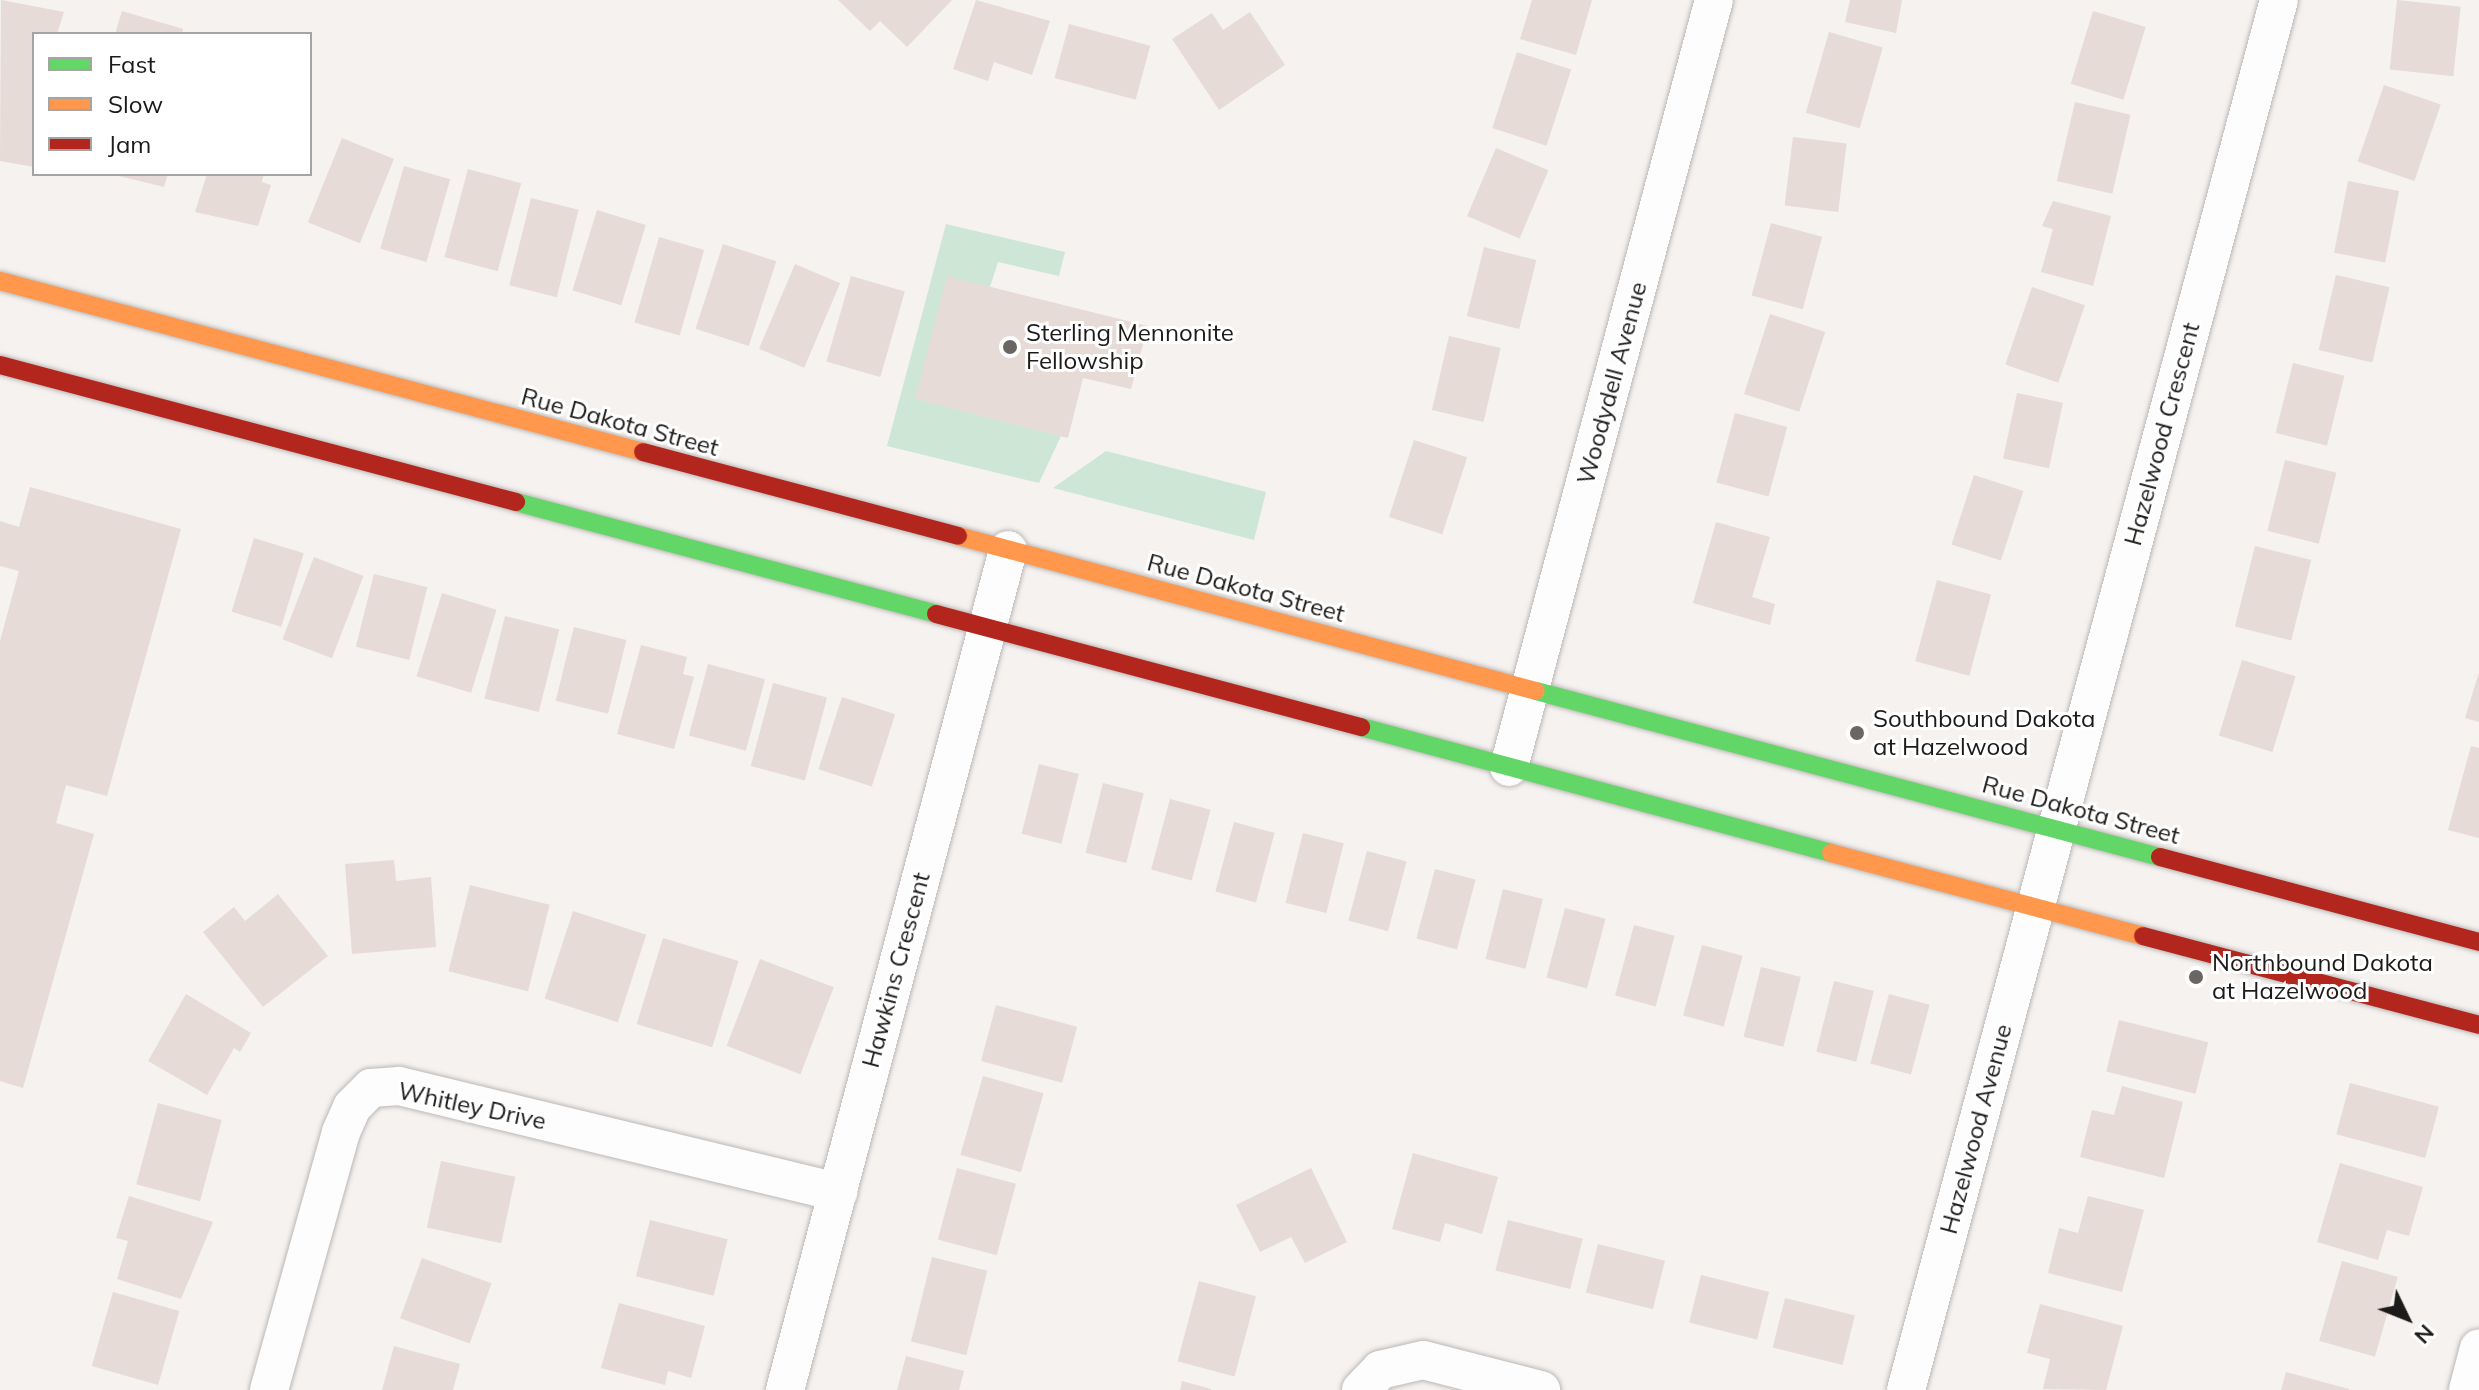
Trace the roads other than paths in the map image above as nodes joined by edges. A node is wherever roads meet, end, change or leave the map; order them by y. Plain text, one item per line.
1 (1714, 0) edge
2 (2279, 0) edge
3 (0, 281) edge
4 (0, 365) edge
5 (1008, 550) junction
6 (987, 628) junction
7 (1530, 689) junction
8 (1509, 767) junction
9 (2056, 829) junction
10 (2046, 868) joint
11 (2036, 907) junction
12 (2479, 942) edge
13 (2479, 1025) edge
14 (838, 1192) junction
15 (2479, 1348) edge
16 (269, 1390) edge
17 (785, 1390) edge
18 (1361, 1390) edge
19 (1541, 1390) edge
20 (1906, 1390) edge
21 (2468, 1390) edge

1 - 7 street, Woodydell Avenue
2 - 9 street, Hazelwood Crescent
3 - 5 main road, Rue Dakota Street
4 - 6 main road
5 - 6 street, Hawkins Crescent
5 - 7 main road, Rue Dakota Street
6 - 8 main road
6 - 14 street, Hawkins Crescent
7 - 8 street, Woodydell Avenue
7 - 9 main road, Rue Dakota Street
8 - 11 main road
9 - 10 street, Hazelwood Crescent
9 - 12 main road, Rue Dakota Street
10 - 11 street, Hazelwood Avenue
11 - 13 main road
11 - 20 street, Hazelwood Avenue
14 - 16 street, Whitley Drive
14 - 17 street, Hawkins Crescent
15 - 21 street
18 - 19 street

